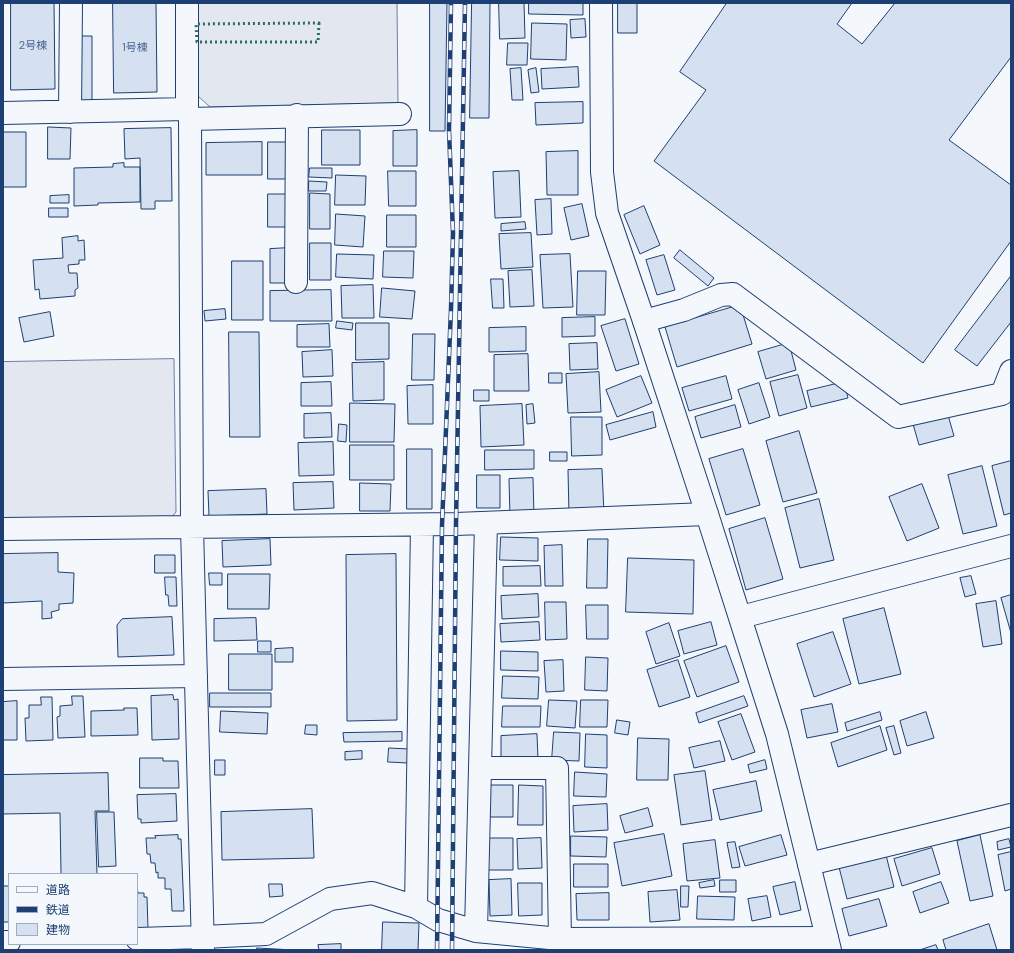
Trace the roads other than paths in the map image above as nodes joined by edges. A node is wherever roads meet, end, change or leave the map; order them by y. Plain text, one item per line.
1 (71, 3) edge
2 (187, 3) edge
3 (601, 3) edge
4 (70, 112) junction
5 (3, 113) edge
6 (188, 114) junction
7 (400, 114) dead end
8 (297, 116) junction
9 (296, 282) dead end
10 (644, 321) junction
11 (1011, 371) edge
12 (707, 514) junction
13 (486, 523) junction
14 (422, 525) junction
15 (192, 527) junction
16 (3, 529) edge
17 (1011, 546) edge
18 (741, 617) junction
19 (196, 676) junction
20 (3, 679) edge
21 (480, 768) junction
22 (1011, 815) edge
23 (809, 864) junction
24 (416, 907) junction
25 (476, 931) junction
26 (138, 939) edge
27 (560, 939) junction
28 (203, 944) edge
29 (828, 944) edge

1 - 4 street
2 - 6 street
3 - 10 street
4 - 5 street
4 - 6 street
6 - 8 street
6 - 15 street
7 - 8 street
8 - 9 street
10 - 11 street
10 - 12 street
12 - 13 street
12 - 18 street
13 - 14 street
13 - 21 street
14 - 15 street
14 - 24 street
15 - 16 street
15 - 19 street
17 - 18 street
18 - 23 street
19 - 20 street
19 - 28 street
21 - 25 street
21 - 27 street
22 - 23 street
23 - 29 street
24 - 25 street
24 - 28 street
25 - 27 street
26 - 28 street
27 - 29 street

